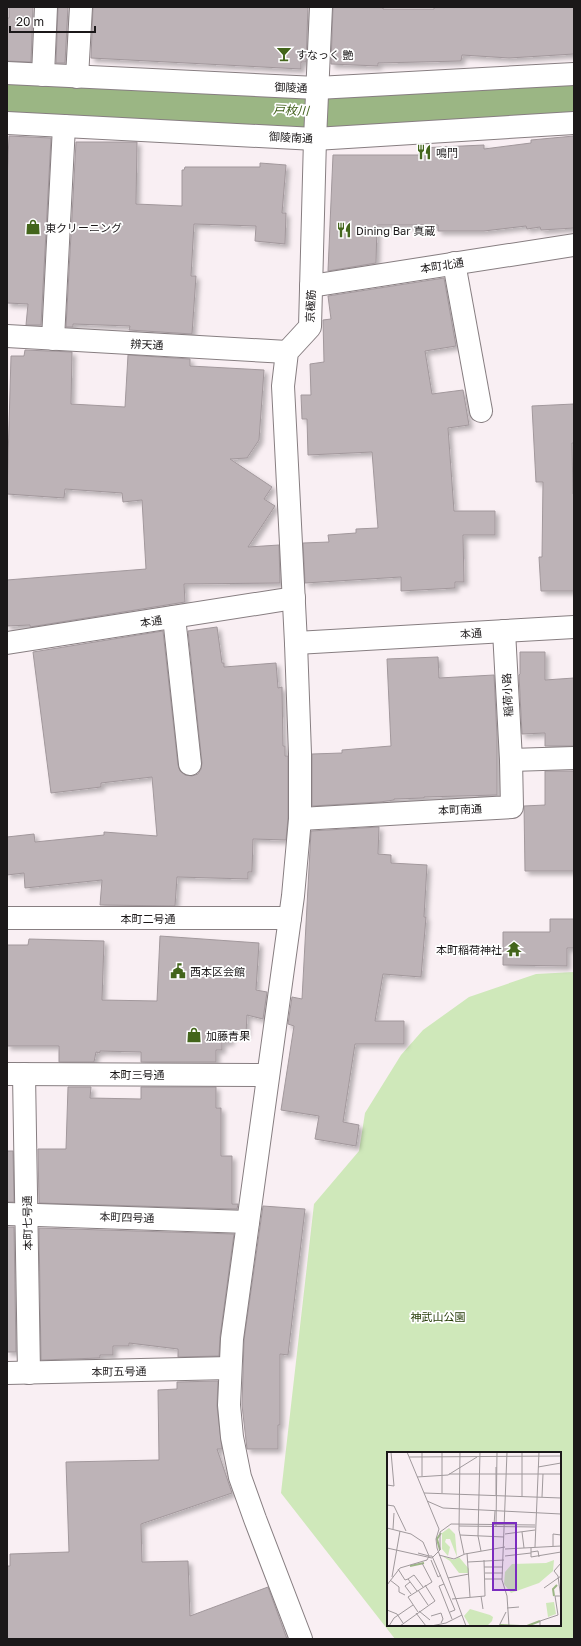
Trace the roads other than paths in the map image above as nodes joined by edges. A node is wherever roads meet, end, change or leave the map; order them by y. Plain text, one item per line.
1 (46, 7) edge
2 (81, 7) edge
3 (321, 7) edge
4 (7, 74) edge
5 (574, 74) edge
6 (42, 75) junction
7 (77, 77) junction
8 (317, 92) junction
9 (7, 123) edge
10 (574, 123) edge
11 (64, 126) junction
12 (315, 135) junction
13 (574, 245) edge
14 (454, 264) junction
15 (311, 286) junction
16 (7, 336) edge
17 (53, 339) junction
18 (287, 352) junction
19 (481, 411) dead end
20 (294, 598) junction
21 (174, 617) junction
22 (574, 627) edge
23 (504, 630) junction
24 (7, 643) edge
25 (296, 643) junction
26 (574, 758) edge
27 (511, 760) junction
28 (190, 764) dead end
29 (300, 819) junction
30 (7, 918) edge
31 (290, 918) junction
32 (16, 1074) edge
33 (268, 1075) junction
34 (17, 1214) edge
35 (248, 1222) junction
36 (230, 1368) junction
37 (7, 1373) edge
38 (29, 1373) junction
39 (301, 1639) edge

1 - 6 street
2 - 7 street
3 - 8 street, 京極筋
4 - 6 street, 御陵通
5 - 8 street, 御陵通
6 - 7 street, 御陵通
7 - 8 street, 御陵通
8 - 12 street, 京極筋
9 - 11 street, 御陵南通
10 - 12 street, 御陵南通
11 - 12 street, 御陵南通
11 - 17 street
12 - 15 street, 京極筋
13 - 14 street, 本町北通
14 - 15 street, 本町北通
14 - 19 street
15 - 18 street, 京極筋
16 - 17 street, 辨天通
17 - 18 street, 辨天通
18 - 20 street
20 - 21 street, 本通
20 - 25 street
21 - 24 street, 本通
21 - 28 street
22 - 23 street, 本通
23 - 25 street, 本通
23 - 27 street, 稲荷小路
25 - 29 street
26 - 27 street
27 - 29 street, 本町南通
29 - 31 street
30 - 31 street, 本町二号通
31 - 33 street
32 - 33 street, 本町三号通
32 - 34 street, 本町七号通
33 - 35 street
34 - 35 street, 本町四号通
34 - 38 street, 本町七号通
35 - 36 street
36 - 38 street, 本町五号通
36 - 39 street
37 - 38 street, 本町五号通

